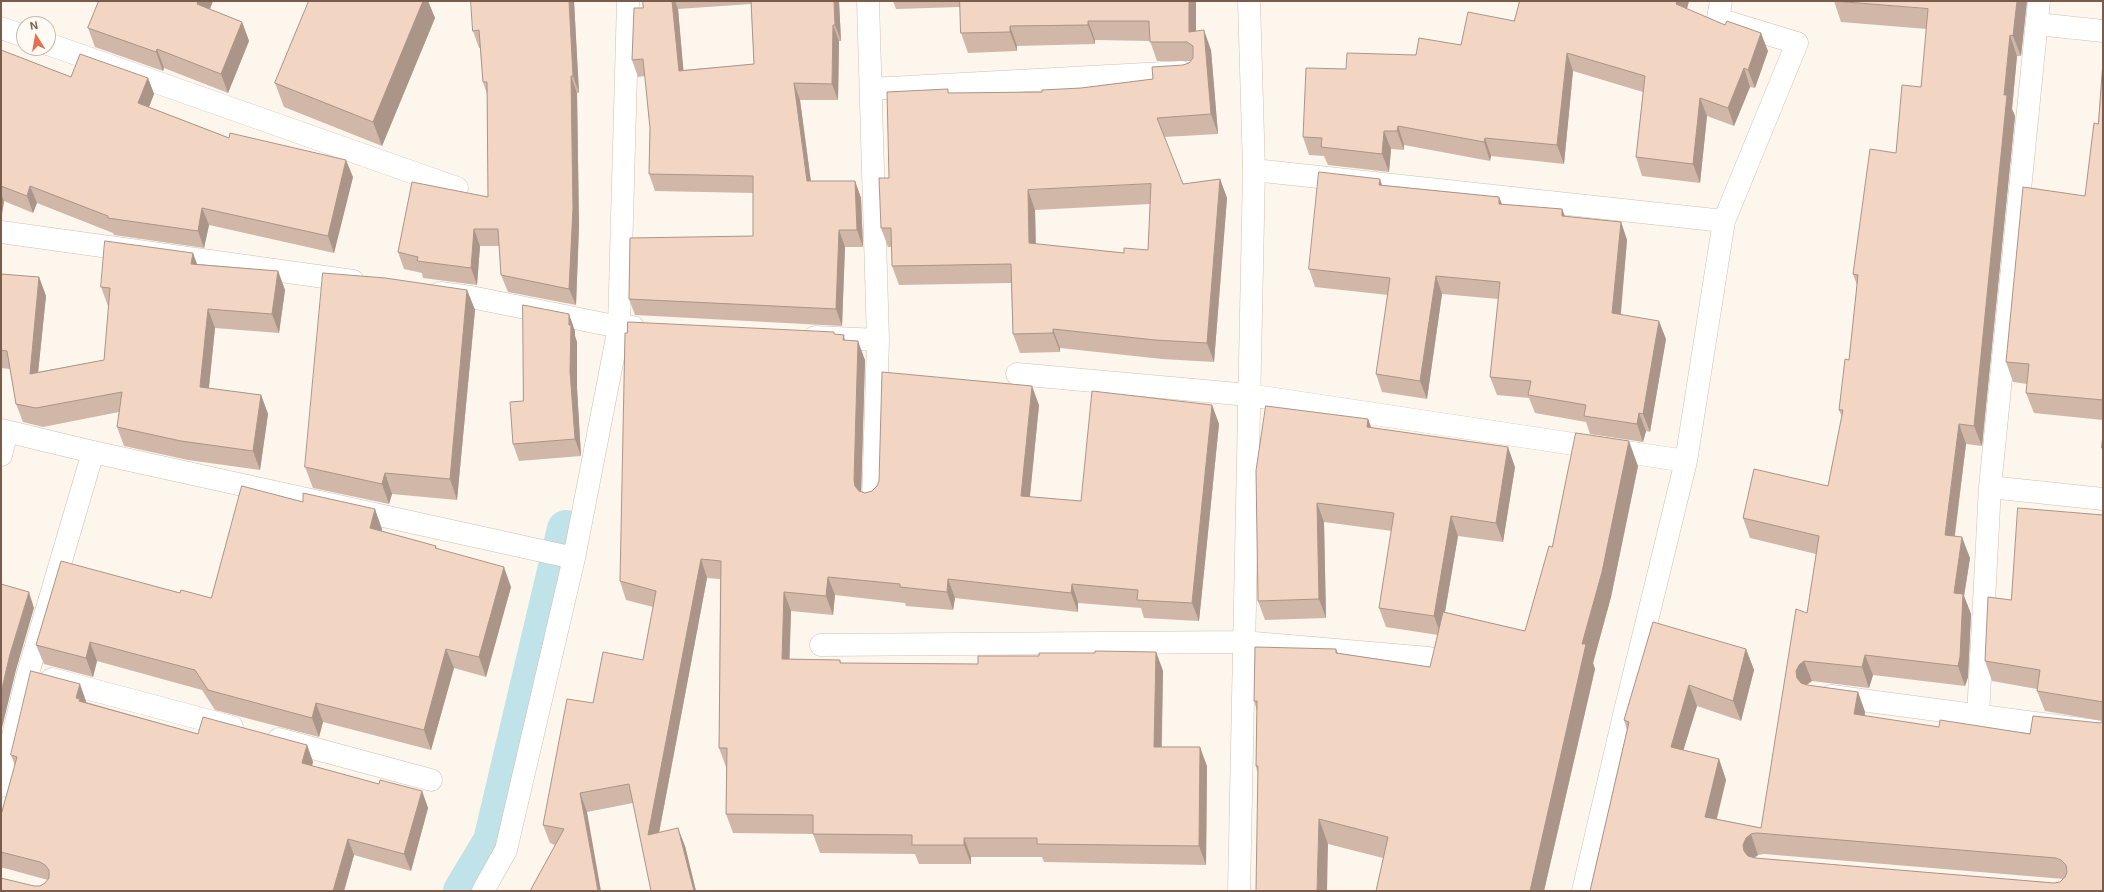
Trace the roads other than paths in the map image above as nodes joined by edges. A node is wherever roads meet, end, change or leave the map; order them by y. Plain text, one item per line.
1 (628, 1) edge
2 (868, 1) edge
3 (1249, 1) edge
4 (1720, 1) edge
5 (2040, 1) edge
6 (2037, 24) junction
7 (1, 28) edge
8 (2103, 31) edge
9 (16, 33) edge
10 (56, 47) edge
11 (1189, 72) edge
12 (871, 89) junction
13 (1254, 161) junction
14 (457, 188) dead end
15 (1724, 221) junction
16 (1, 232) edge
17 (369, 283) edge
18 (416, 289) edge
19 (619, 327) junction
20 (650, 328) edge
21 (791, 336) edge
22 (878, 340) junction
23 (1017, 374) dead end
24 (1249, 395) junction
25 (4, 431) edge
26 (93, 452) junction
27 (1, 455) edge
28 (1686, 461) junction
29 (1990, 488) junction
30 (873, 499) edge
31 (2103, 499) edge
32 (570, 557) junction
33 (1243, 642) junction
34 (821, 645) dead end
35 (1429, 658) dead end
36 (28, 673) junction
37 (1816, 694) edge
38 (1978, 716) junction
39 (2103, 732) edge
40 (432, 780) dead end
41 (1, 786) edge
42 (483, 891) edge
43 (1239, 891) edge
44 (1584, 891) edge

1 - 19 street
2 - 12 street
3 - 13 street
4 - 15 street
5 - 6 street
6 - 8 street
6 - 29 street
7 - 9 street
10 - 14 street
11 - 12 street
12 - 22 street
13 - 15 street
13 - 24 street
15 - 28 street
16 - 17 street
18 - 19 street
19 - 20 street
19 - 32 street
21 - 22 street
22 - 30 street
23 - 24 street
24 - 28 street
24 - 33 street
25 - 26 street
25 - 27 street
26 - 32 street
26 - 36 street
28 - 44 street
29 - 31 street
29 - 38 street
32 - 42 street
33 - 34 street
33 - 35 street
33 - 43 street
36 - 40 street
36 - 41 street
37 - 38 street
38 - 39 street

